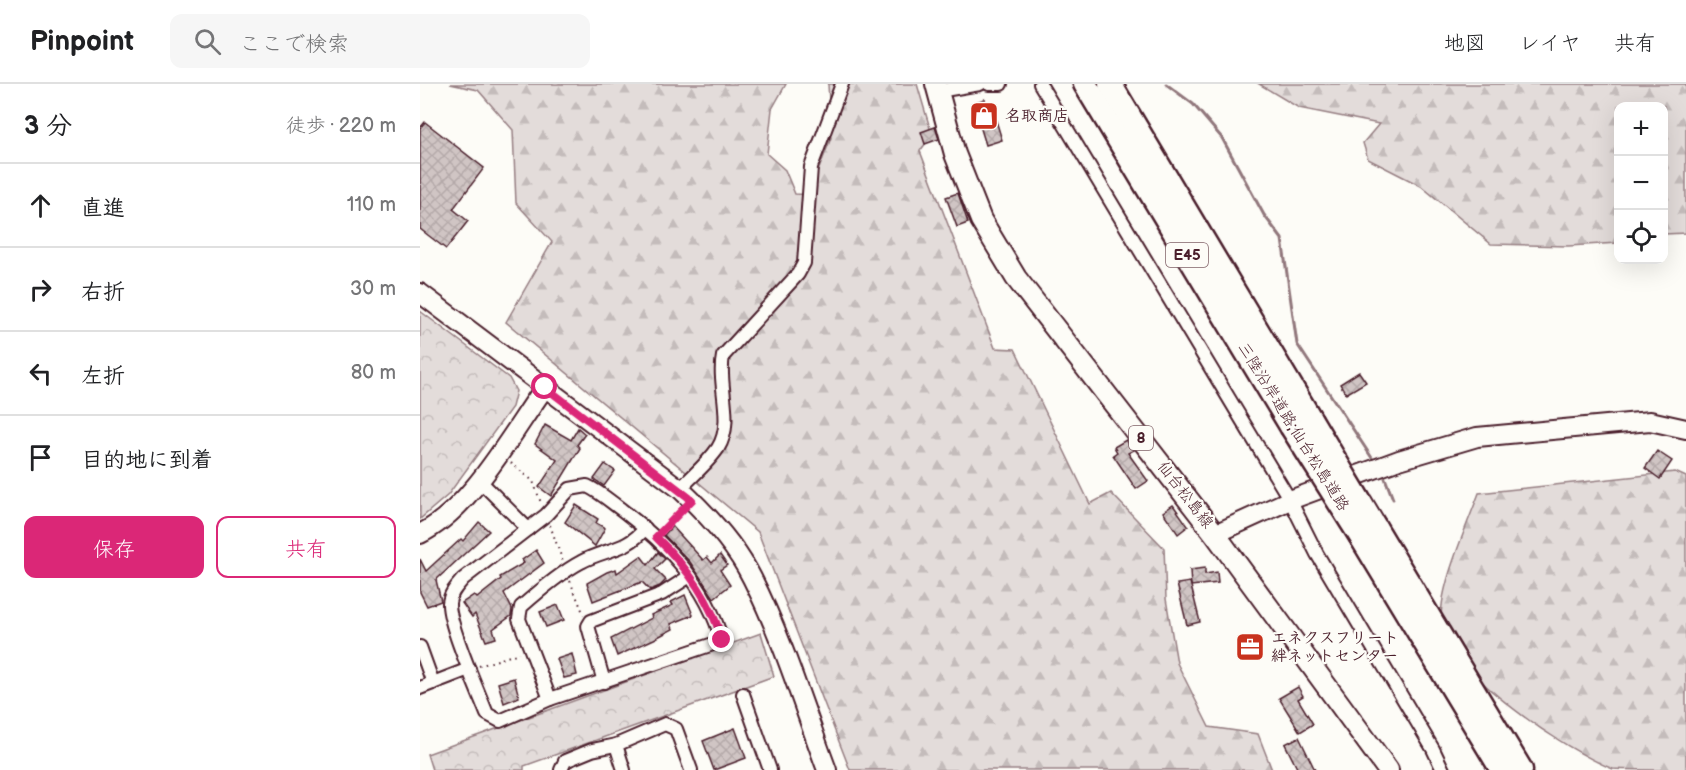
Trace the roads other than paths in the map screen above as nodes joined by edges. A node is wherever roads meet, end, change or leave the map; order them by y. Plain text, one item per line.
1 (842, 84) edge
2 (980, 84) edge
3 (989, 84) edge
4 (1001, 84) edge
5 (1040, 84) edge
6 (1068, 84) edge
7 (1085, 84) edge
8 (1110, 84) edge
9 (1120, 84) edge
10 (937, 87) edge
11 (1157, 164) junction
12 (1206, 286) junction
13 (420, 293) edge
14 (545, 387) junction
15 (1301, 423) junction
16 (1686, 429) edge
17 (479, 480) junction
18 (686, 495) junction
19 (1290, 500) junction
20 (645, 528) junction
21 (528, 529) junction
22 (1368, 532) junction
23 (420, 534) edge
24 (1215, 534) junction
25 (690, 576) junction
26 (420, 647) edge
27 (469, 669) junction
28 (604, 682) junction
29 (433, 683) junction
30 (420, 688) edge
31 (743, 694) dead end
32 (550, 699) junction
33 (616, 745) junction
34 (561, 770) edge
35 (624, 770) edge
36 (691, 770) edge
37 (770, 770) edge
38 (827, 770) edge
39 (1388, 770) edge
40 (1443, 770) edge
41 (1502, 770) edge
42 (1521, 770) edge

1 - 18 street
2 - 10 street
3 - 4 street
5 - 19 street
6 - 12 highway
7 - 12 highway, 三陸沿岸道路;仙台松島道路 / E45
8 - 11 highway, 三陸沿岸道路;仙台松島道路 / E45
9 - 11 highway
10 - 24 main road, 仙台松島線 / 8
11 - 15 highway, 三陸沿岸道路;仙台松島道路 / E45
12 - 15 highway, 三陸沿岸道路;仙台松島道路 / E45
13 - 14 street
14 - 17 street
14 - 18 street
15 - 22 highway, 三陸沿岸道路;仙台松島道路 / E45, bridge
16 - 19 street
17 - 21 street
17 - 23 street
18 - 38 street
19 - 24 street
19 - 40 street
20 - 21 street
20 - 25 street
20 - 32 street
21 - 27 street
22 - 41 highway, 三陸沿岸道路;仙台松島道路 / E45
22 - 42 highway, 三陸沿岸道路;仙台松島道路 / E45
24 - 39 main road, 仙台松島線 / 8
25 - 28 street
25 - 28 street
26 - 29 street
27 - 29 street
27 - 32 street
28 - 32 street
29 - 30 street
31 - 37 street
33 - 34 street
33 - 35 street
33 - 36 street

